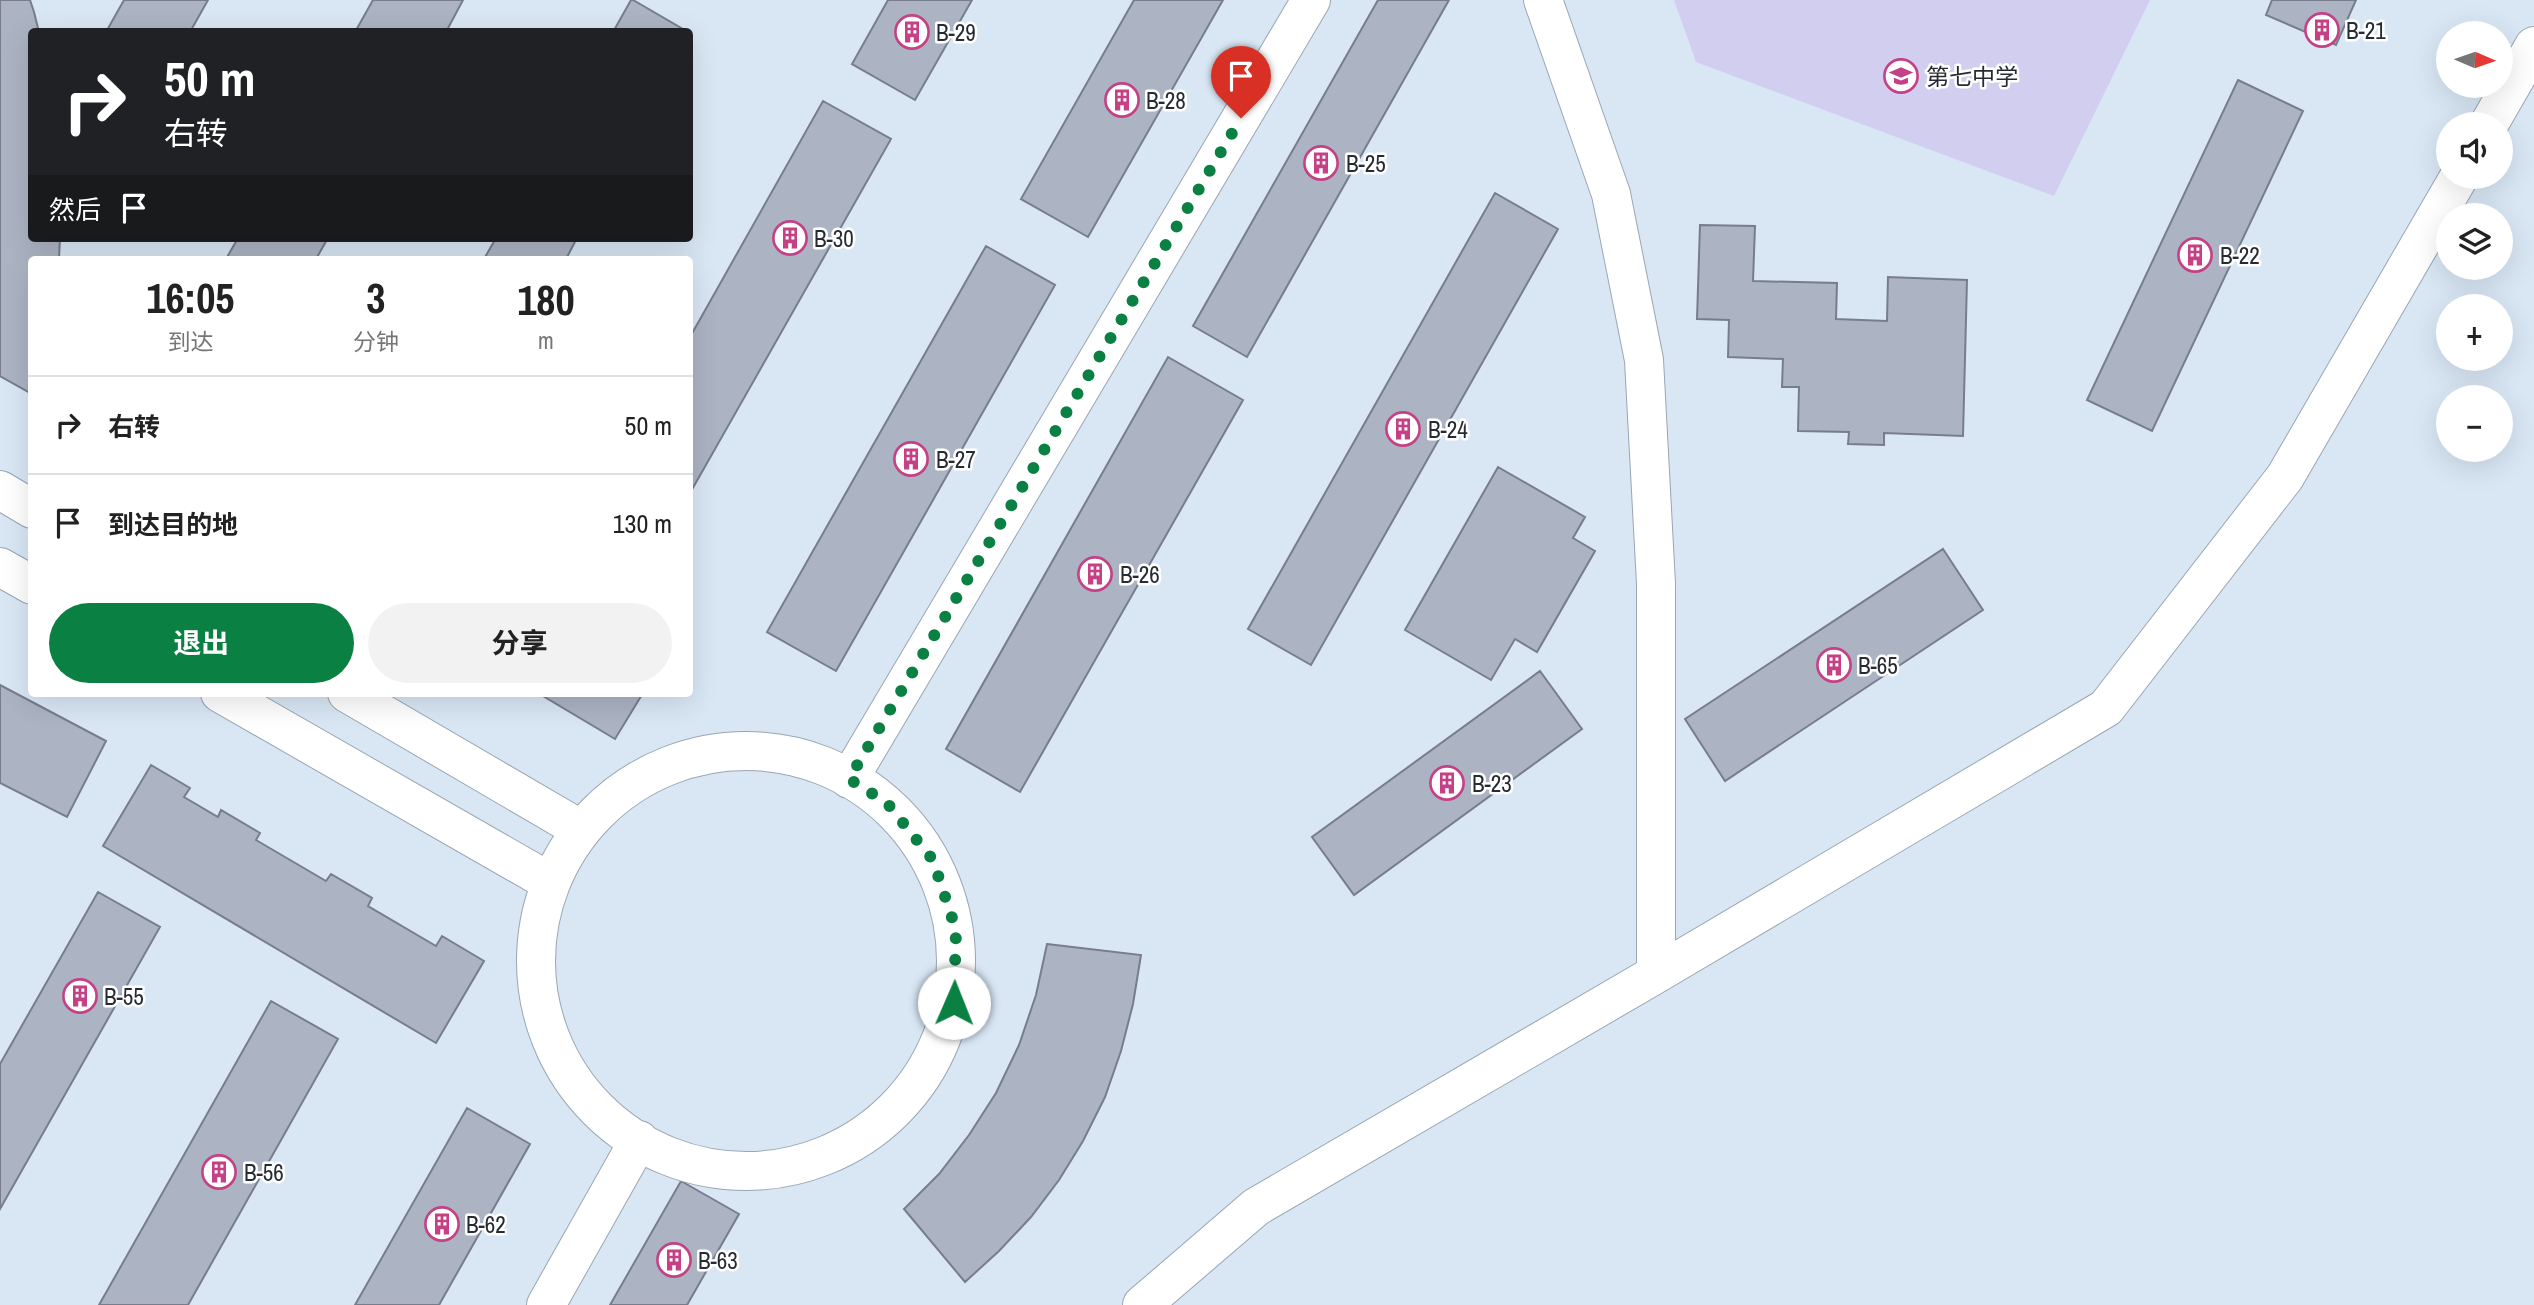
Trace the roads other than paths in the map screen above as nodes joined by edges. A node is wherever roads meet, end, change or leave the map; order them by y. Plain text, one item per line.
1 (1311, 0) edge
2 (1544, 0) edge
3 (2534, 46) edge
4 (2496, 112) edge
5 (2452, 189) edge
6 (0, 490) edge
7 (28, 507) edge
8 (0, 567) edge
9 (28, 583) edge
10 (227, 697) edge
11 (354, 697) edge
12 (849, 779) junction
13 (580, 829) junction
14 (550, 882) junction
15 (1657, 974) junction
16 (639, 1140) junction
17 (546, 1305) edge
18 (1142, 1305) edge

1 - 12 street
2 - 15 street
3 - 4 street
5 - 15 street
6 - 7 street
8 - 9 street
10 - 14 street
11 - 13 street
12 - 13 street
12 - 16 street
13 - 14 street
14 - 16 street
15 - 18 street
16 - 17 street

